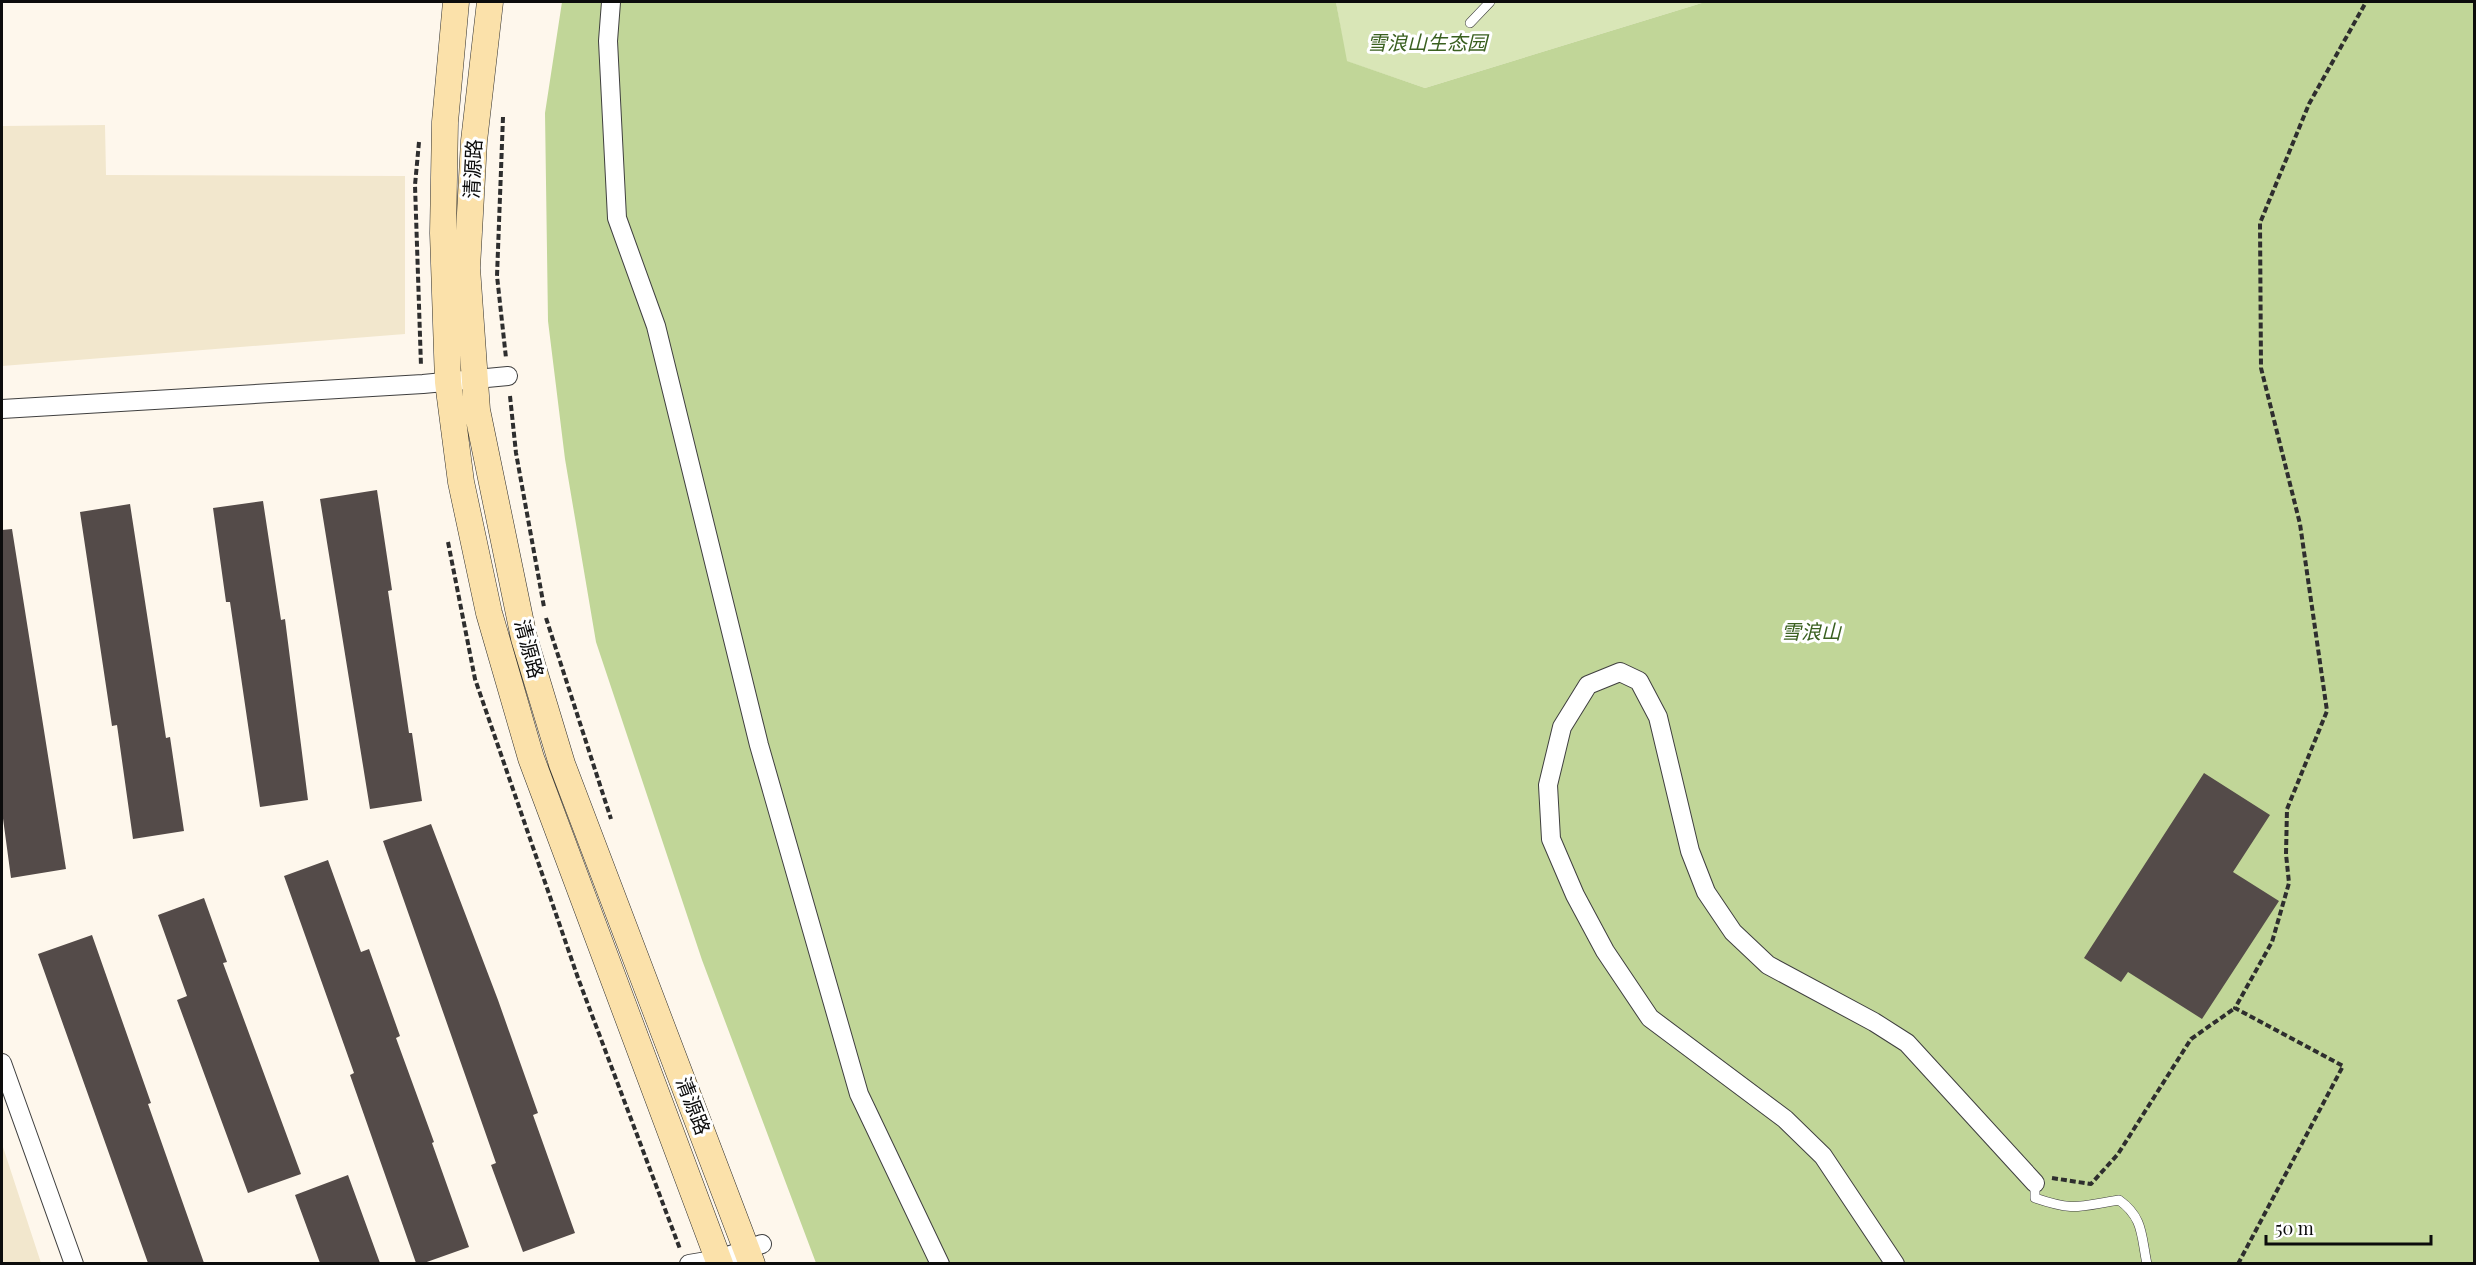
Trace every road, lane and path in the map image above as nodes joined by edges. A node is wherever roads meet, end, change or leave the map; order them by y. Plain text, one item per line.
1 (456, 2) edge
2 (490, 2) edge
3 (611, 2) edge
4 (1490, 2) edge
5 (2366, 2) edge
6 (1470, 23) dead end
7 (503, 112) dead end
8 (508, 376) junction
9 (475, 380) junction
10 (448, 382) junction
11 (2, 409) edge
12 (614, 830) dead end
13 (2235, 1008) junction
14 (2, 1063) edge
15 (2043, 1180) junction
16 (754, 1253) edge
17 (720, 1261) edge
18 (74, 1263) edge
19 (689, 1263) edge
20 (940, 1263) edge
21 (1895, 1263) edge
22 (2147, 1263) edge
23 (2238, 1263) edge

1 - 10 street, 清源路
2 - 9 street, 清源路
3 - 20 street
4 - 6 lane
5 - 13 path
7 - 8 path, 清源路
8 - 9 street
8 - 12 path, 清源路
9 - 10 street
9 - 16 street, 清源路
10 - 11 street
10 - 17 street, 清源路
13 - 15 path
13 - 23 path
14 - 18 street
15 - 21 street
15 - 22 lane
16 - 17 street
17 - 19 street

